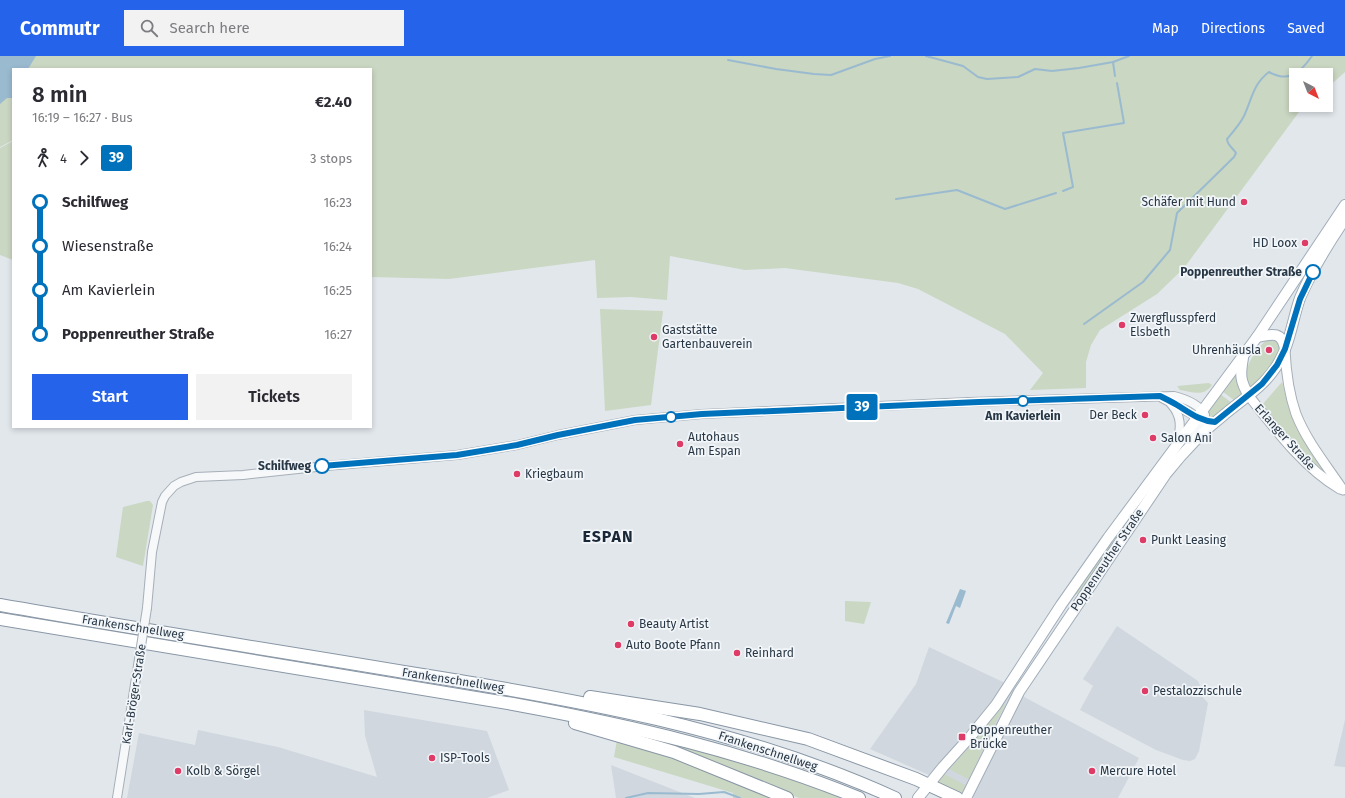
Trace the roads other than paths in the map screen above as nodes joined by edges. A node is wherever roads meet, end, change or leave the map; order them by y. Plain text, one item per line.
1 (1345, 205) edge
2 (1345, 219) edge
3 (1257, 337) junction
4 (1285, 349) junction
5 (1244, 356) junction
6 (1160, 396) junction
7 (1249, 396) junction
8 (1168, 400) junction
9 (1201, 416) junction
10 (1215, 422) junction
11 (1192, 442) junction
12 (1177, 445) junction
13 (1344, 491) edge
14 (0, 605) edge
15 (0, 619) edge
16 (519, 691) junction
17 (513, 704) junction
18 (928, 784) junction
19 (919, 797) edge
20 (117, 798) edge
21 (787, 798) edge
22 (859, 798) edge
23 (895, 798) edge
24 (957, 798) edge
25 (966, 798) edge

1 - 3 main road
2 - 4 main road, Erlanger Straße
3 - 4 main road
3 - 5 main road
4 - 7 main road, Poppenreuther Straße
4 - 13 main road, Erlanger Straße
5 - 7 main road
5 - 9 main road, Poppenreuther Straße
6 - 8 street
6 - 9 street
6 - 20 street, Karl-Bröger-Straße, bridge
7 - 10 main road, Poppenreuther Straße
7 - 13 main road, Erlanger Straße
8 - 9 street
8 - 12 street
9 - 10 street
9 - 11 street
9 - 12 main road, Poppenreuther Straße
10 - 11 main road, Poppenreuther Straße
11 - 25 main road, Poppenreuther Straße
12 - 18 main road, Poppenreuther Straße
14 - 16 highway, Frankenschnellweg
15 - 17 highway, Frankenschnellweg
16 - 18 highway
16 - 23 highway, Frankenschnellweg
17 - 21 highway
17 - 22 highway, Frankenschnellweg
18 - 19 main road
18 - 24 highway

